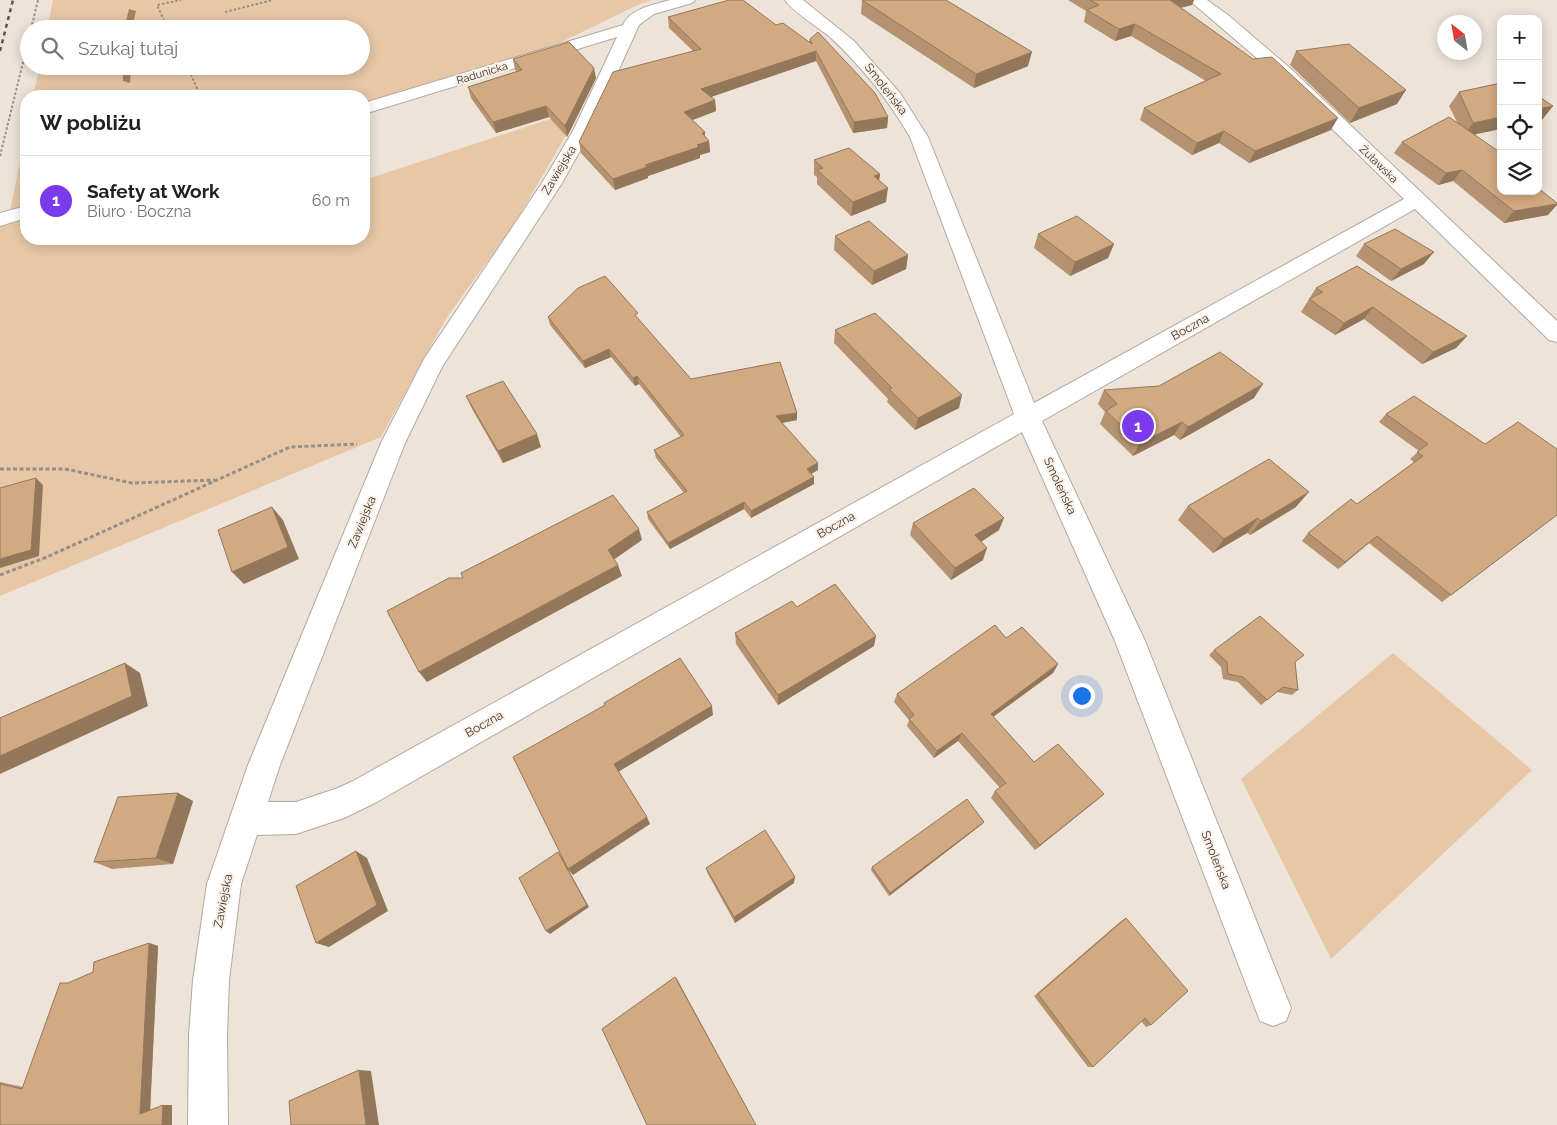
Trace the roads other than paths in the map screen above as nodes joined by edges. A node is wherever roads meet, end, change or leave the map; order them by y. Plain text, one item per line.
1 (687, 0) edge
2 (793, 0) edge
3 (1197, 0) edge
4 (628, 28) junction
5 (370, 107) edge
6 (1417, 200) junction
7 (20, 214) edge
8 (0, 220) edge
9 (1557, 334) edge
10 (1028, 417) junction
11 (246, 819) junction
12 (1273, 1008) dead end
13 (208, 1125) edge

1 - 4 street, Zawiejska
2 - 10 street, Smoleńska
3 - 6 street, Żuławska
4 - 5 street, Radunicka
4 - 11 street, Zawiejska
6 - 9 street, Żuławska
6 - 10 street, Boczna
7 - 8 street
10 - 11 street, Boczna
10 - 12 street, Smoleńska
11 - 13 street, Zawiejska

